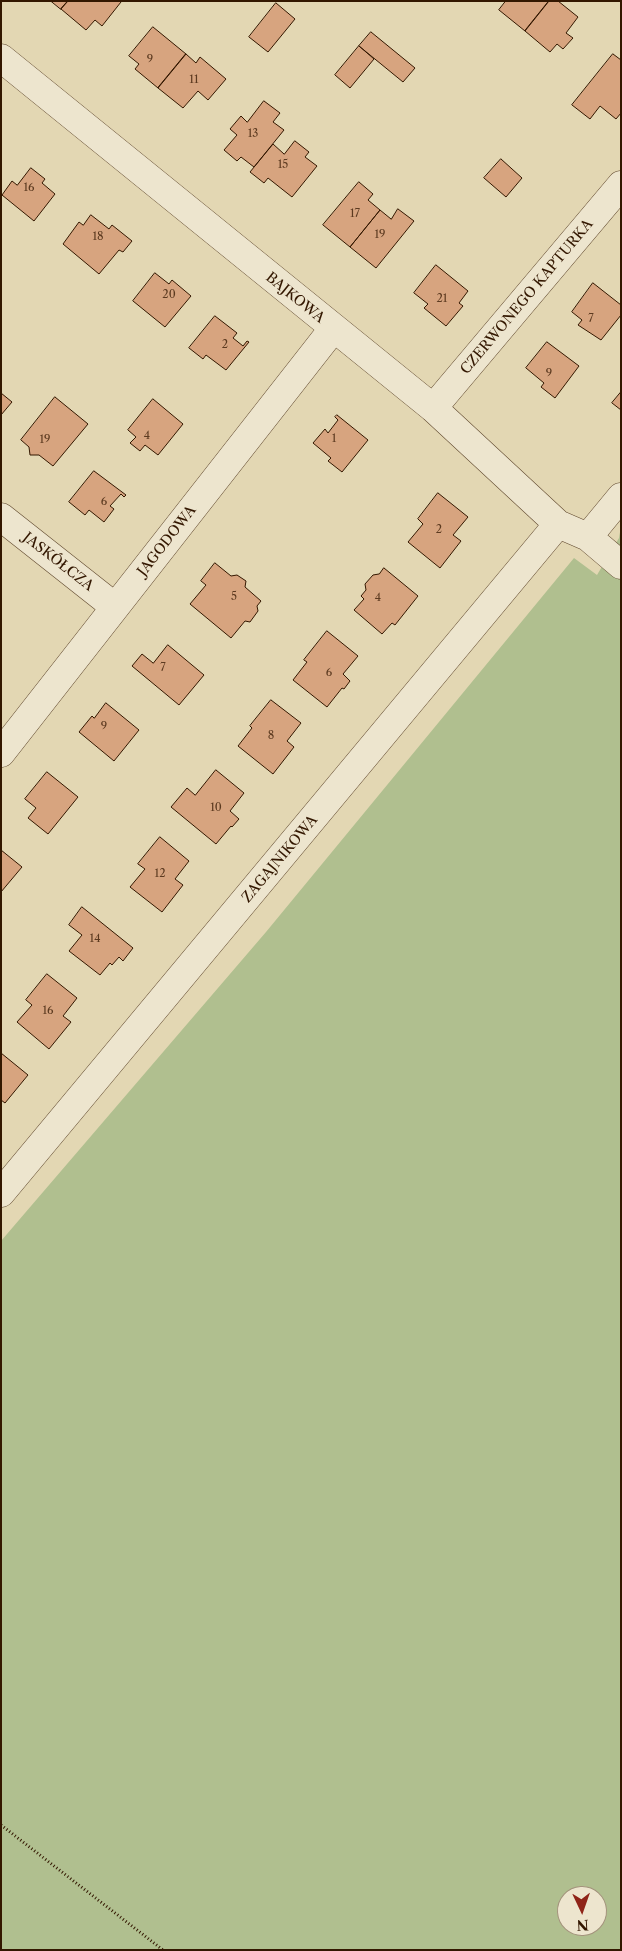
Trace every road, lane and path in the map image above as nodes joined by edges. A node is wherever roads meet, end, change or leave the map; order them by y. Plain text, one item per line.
1 (1, 58) edge
2 (621, 185) edge
3 (333, 329) junction
4 (433, 408) junction
5 (621, 497) edge
6 (1, 517) edge
7 (558, 524) junction
8 (588, 537) junction
9 (621, 565) edge
10 (115, 607) junction
11 (1, 752) edge
12 (1, 1193) edge
13 (1, 1825) edge
14 (163, 1950) edge

1 - 3 street, BAJKOWA
2 - 4 street, CZERWONEGO KAPTURKA
3 - 4 street, BAJKOWA
3 - 10 street, JAGODOWA
4 - 7 street, BAJKOWA
5 - 8 street
6 - 10 street, JASKÓŁCZA
7 - 8 street, BAJKOWA
7 - 12 street, ZAGAJNIKOWA
8 - 9 street, BAJKOWA
10 - 11 street, JAGODOWA
13 - 14 path

